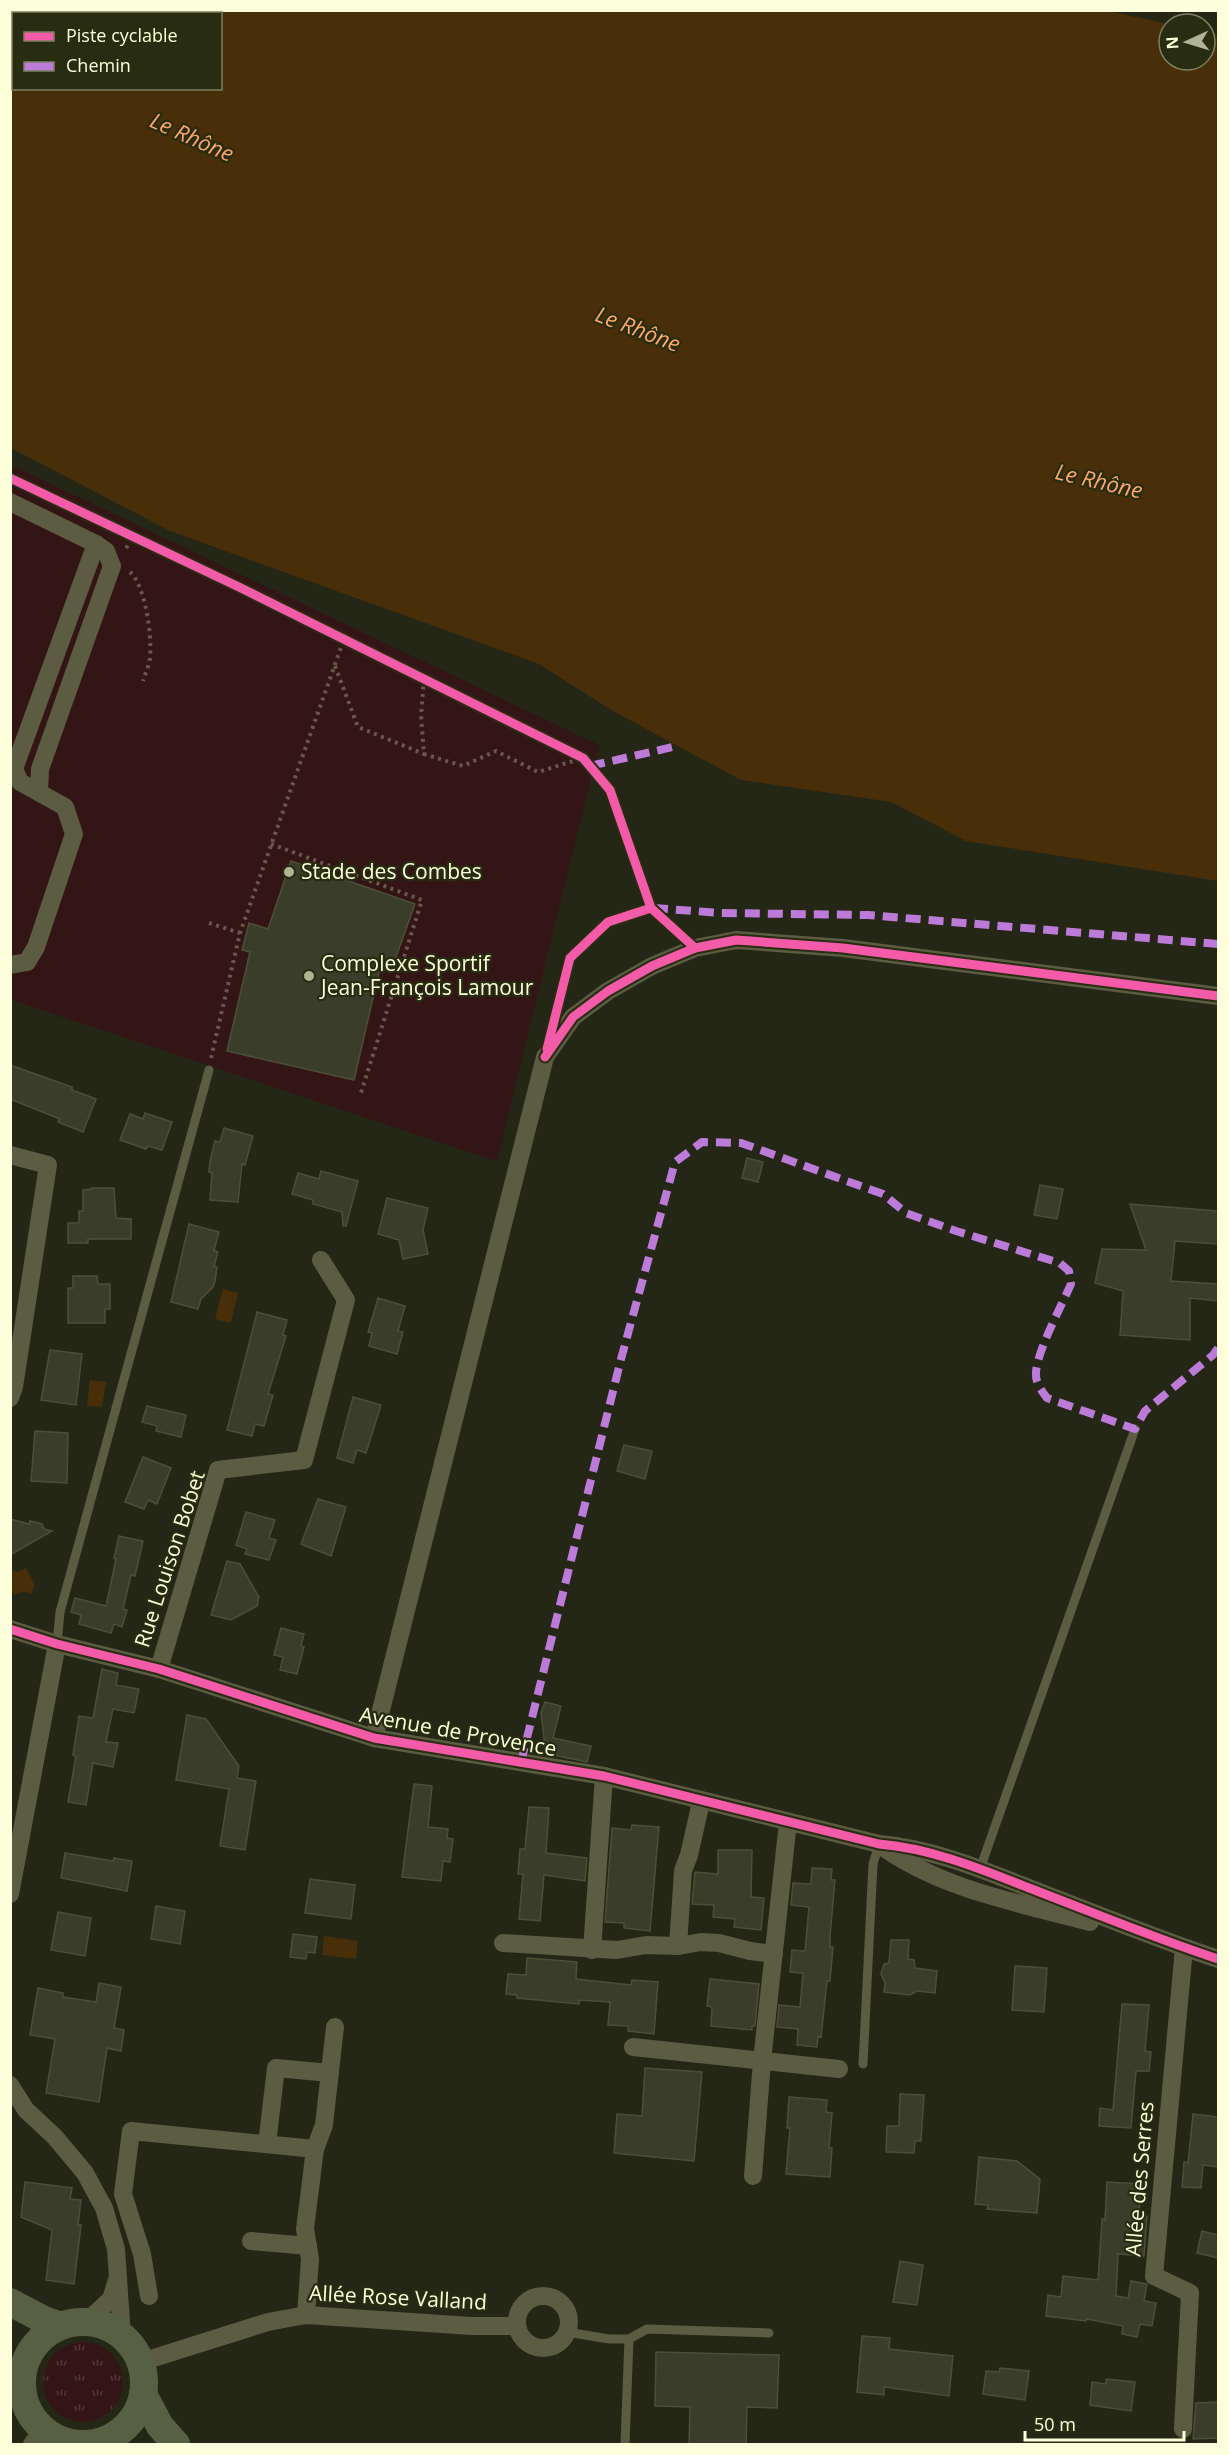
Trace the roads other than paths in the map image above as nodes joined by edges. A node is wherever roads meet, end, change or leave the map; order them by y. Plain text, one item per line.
1 (10, 502) edge
2 (96, 544) junction
3 (39, 792) junction
4 (10, 965) edge
5 (1218, 996) edge
6 (209, 1070) road end
7 (10, 1155) edge
8 (321, 1260) dead end
9 (10, 1398) edge
10 (1135, 1430) dead end
11 (10, 1629) edge
12 (57, 1644) junction
13 (159, 1669) junction
14 (374, 1738) junction
15 (604, 1776) junction
16 (701, 1802) junction
17 (788, 1822) junction
18 (874, 1843) junction
19 (980, 1869) junction
20 (10, 1894) edge
21 (1131, 1927) junction
22 (503, 1943) dead end
23 (678, 1947) junction
24 (1184, 1948) junction
25 (592, 1950) junction
26 (774, 1954) junction
27 (1218, 1959) edge
28 (335, 2027) dead end
29 (633, 2047) dead end
30 (762, 2061) junction
31 (863, 2064) dead end
32 (838, 2069) dead end
33 (330, 2073) junction
34 (10, 2085) edge
35 (267, 2144) junction
36 (315, 2149) junction
37 (753, 2176) dead end
38 (251, 2241) dead end
39 (308, 2246) junction
40 (118, 2279) junction
41 (149, 2296) dead end
42 (10, 2302) edge
43 (306, 2315) junction
44 (74, 2324) junction
45 (517, 2326) junction
46 (567, 2332) junction
47 (769, 2333) dead end
48 (122, 2336) junction
49 (629, 2339) junction
50 (17, 2359) edge
51 (141, 2362) junction
52 (143, 2394) junction
53 (1184, 2429) dead end
54 (38, 2437) edge
55 (107, 2443) edge
56 (176, 2445) edge
57 (625, 2445) edge

1 - 2 street
2 - 3 street
2 - 3 street
3 - 4 street
5 - 14 street
6 - 12 lane
7 - 9 street
8 - 13 street, Rue Louison Bobet
10 - 19 lane
11 - 12 street, Avenue de Provence
12 - 13 street, Avenue de Provence
12 - 20 street
13 - 14 street, Avenue de Provence
14 - 15 street, Avenue de Provence
15 - 16 street, Avenue de Provence
15 - 25 street
16 - 17 street, Avenue de Provence
16 - 23 street
17 - 18 street, Avenue de Provence
17 - 26 street
18 - 19 street, Avenue de Provence
18 - 21 street
18 - 31 lane
19 - 21 street, Avenue de Provence
21 - 24 street
22 - 25 street
23 - 25 street
23 - 26 street
24 - 27 street
24 - 53 street, Allée des Serres
26 - 30 street
28 - 33 street
29 - 30 street
30 - 32 street
30 - 37 street
33 - 35 street
33 - 36 street
34 - 40 street
35 - 36 street
35 - 41 street
36 - 39 street
38 - 39 street
39 - 43 street
40 - 44 street
40 - 48 street
42 - 44 main road
43 - 45 street, Allée Rose Valland
43 - 51 street, Allée Rose Valland
44 - 48 main road
44 - 50 main road
45 - 46 street
45 - 46 street, Allée Rose Valland
46 - 49 lane
47 - 49 lane
48 - 51 main road
49 - 57 lane
50 - 54 main road
51 - 52 main road
52 - 55 main road
52 - 56 main road
54 - 55 main road

